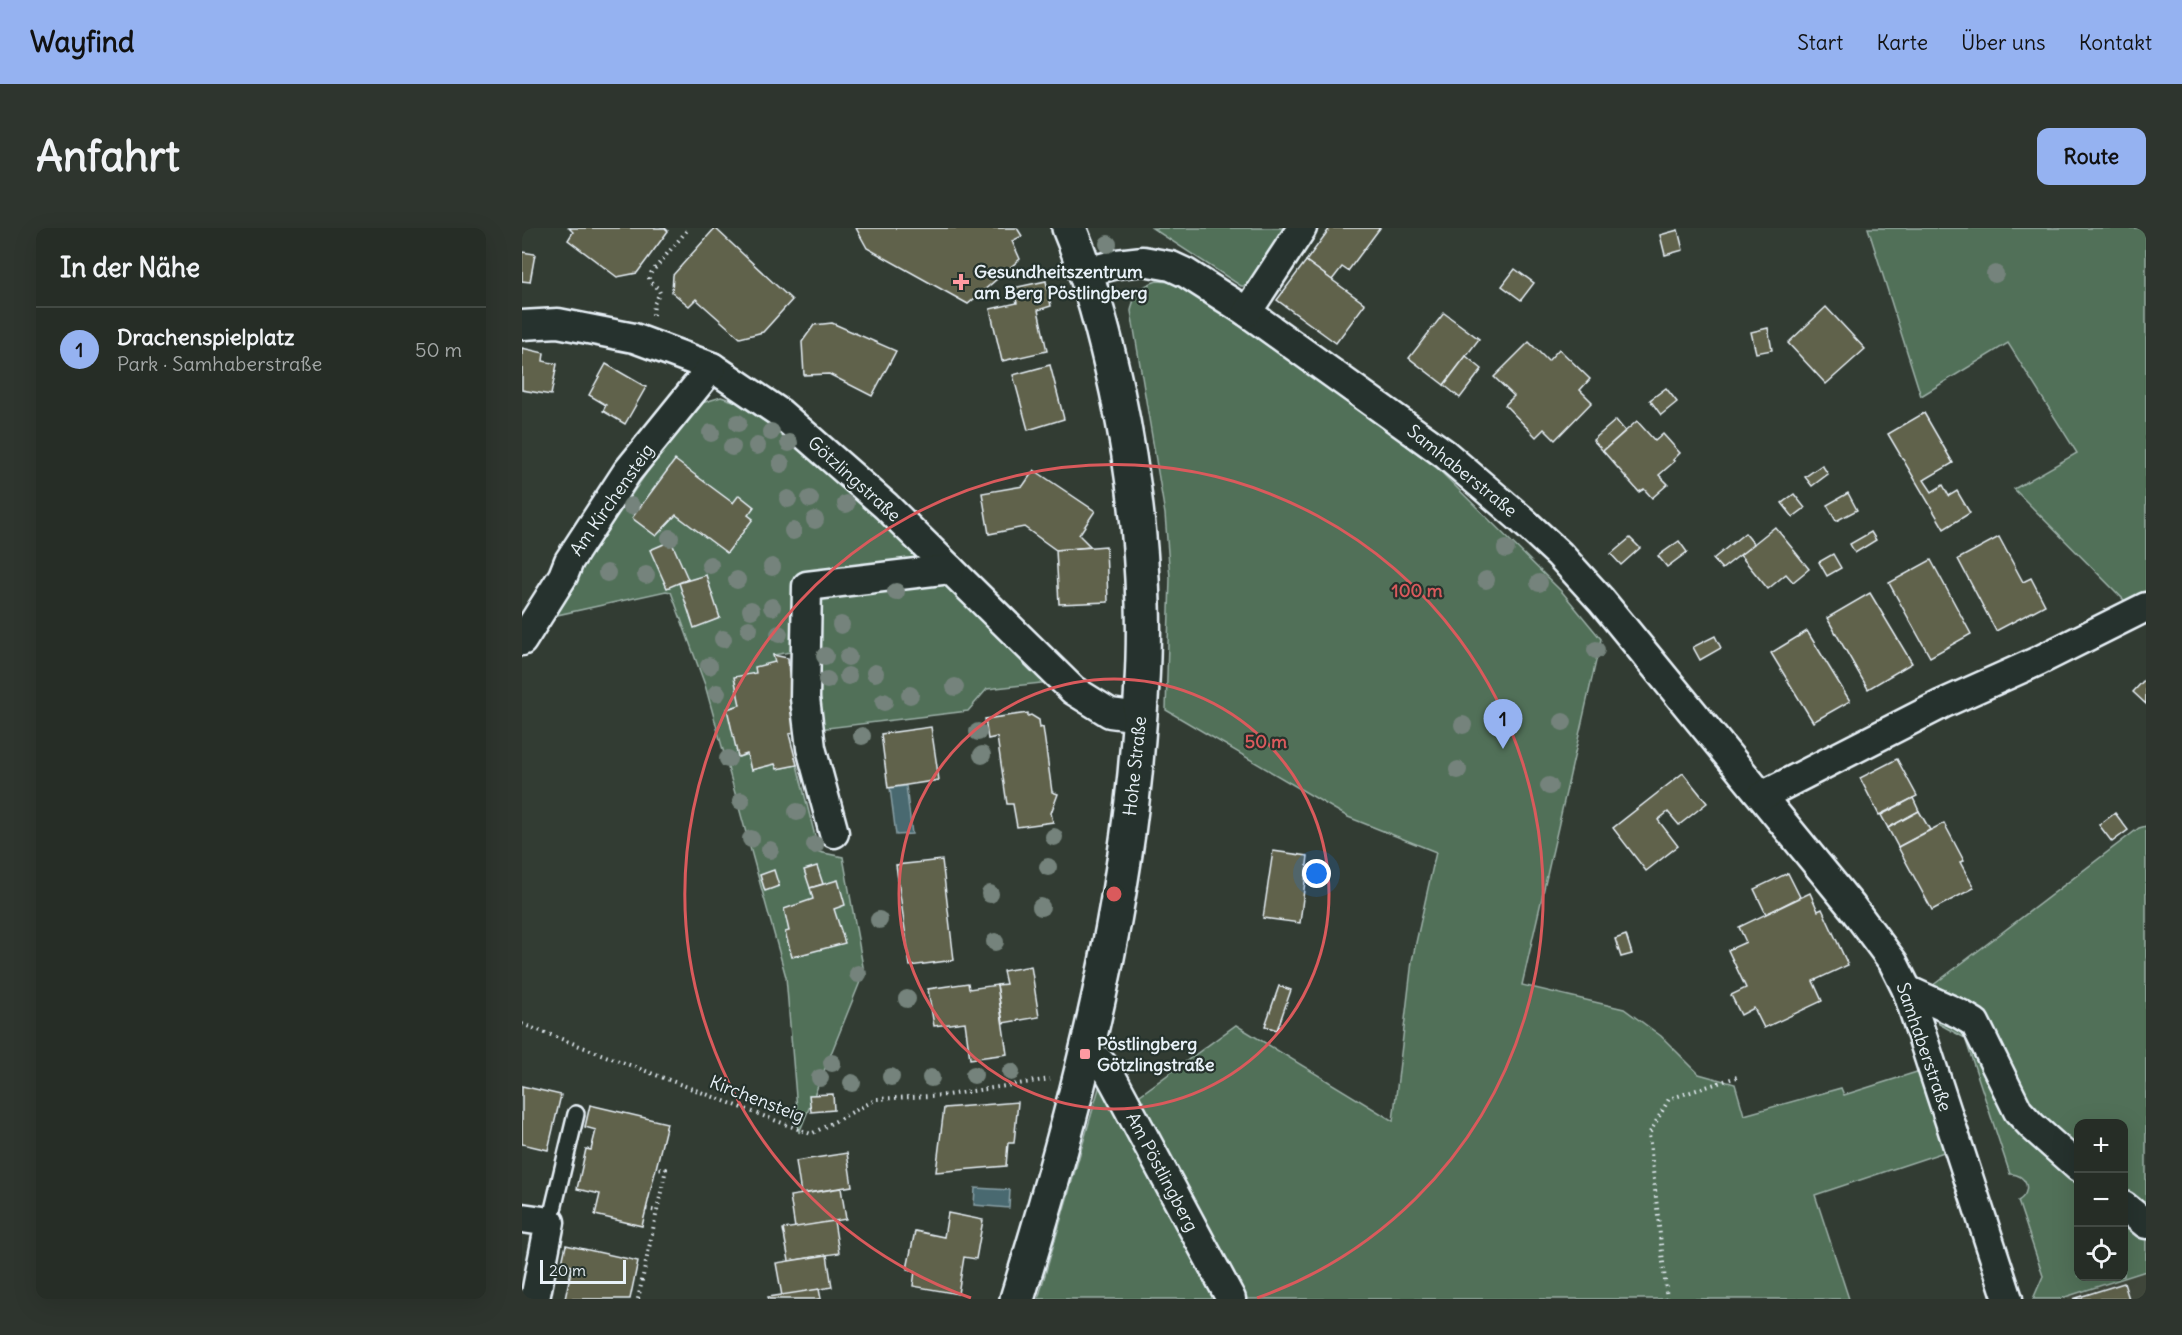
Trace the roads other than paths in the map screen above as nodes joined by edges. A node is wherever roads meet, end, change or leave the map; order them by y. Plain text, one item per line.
1 (1069, 228) edge
2 (1302, 228) edge
3 (1086, 272) junction
4 (1247, 312) junction
5 (522, 325) edge
6 (712, 367) junction
7 (950, 569) junction
8 (2146, 607) edge
9 (522, 641) edge
10 (1140, 717) junction
11 (1762, 796) junction
12 (834, 833) dead end
13 (1907, 990) junction
14 (1085, 1054) junction
15 (576, 1114) dead end
16 (2074, 1163) edge
17 (2128, 1209) edge
18 (522, 1218) edge
19 (550, 1222) junction
20 (2146, 1224) edge
21 (2007, 1295) edge
22 (535, 1299) edge
23 (1017, 1299) edge
24 (1231, 1299) edge

1 - 3 main road, Hohe Straße
2 - 4 street
3 - 4 street, Samhaberstraße
3 - 10 main road, Hohe Straße
4 - 11 street, Samhaberstraße
5 - 6 street, Götzlingstraße
6 - 7 street, Götzlingstraße
6 - 9 street, Am Kirchensteig
7 - 10 street, Götzlingstraße
7 - 12 street
8 - 11 street
10 - 14 main road, Hohe Straße
11 - 13 street, Samhaberstraße
13 - 16 street
13 - 21 street, Samhaberstraße
14 - 23 main road, Hohe Straße
14 - 24 street, Am Pöstlingberg
15 - 19 lane
17 - 20 street
18 - 19 street
19 - 22 street

